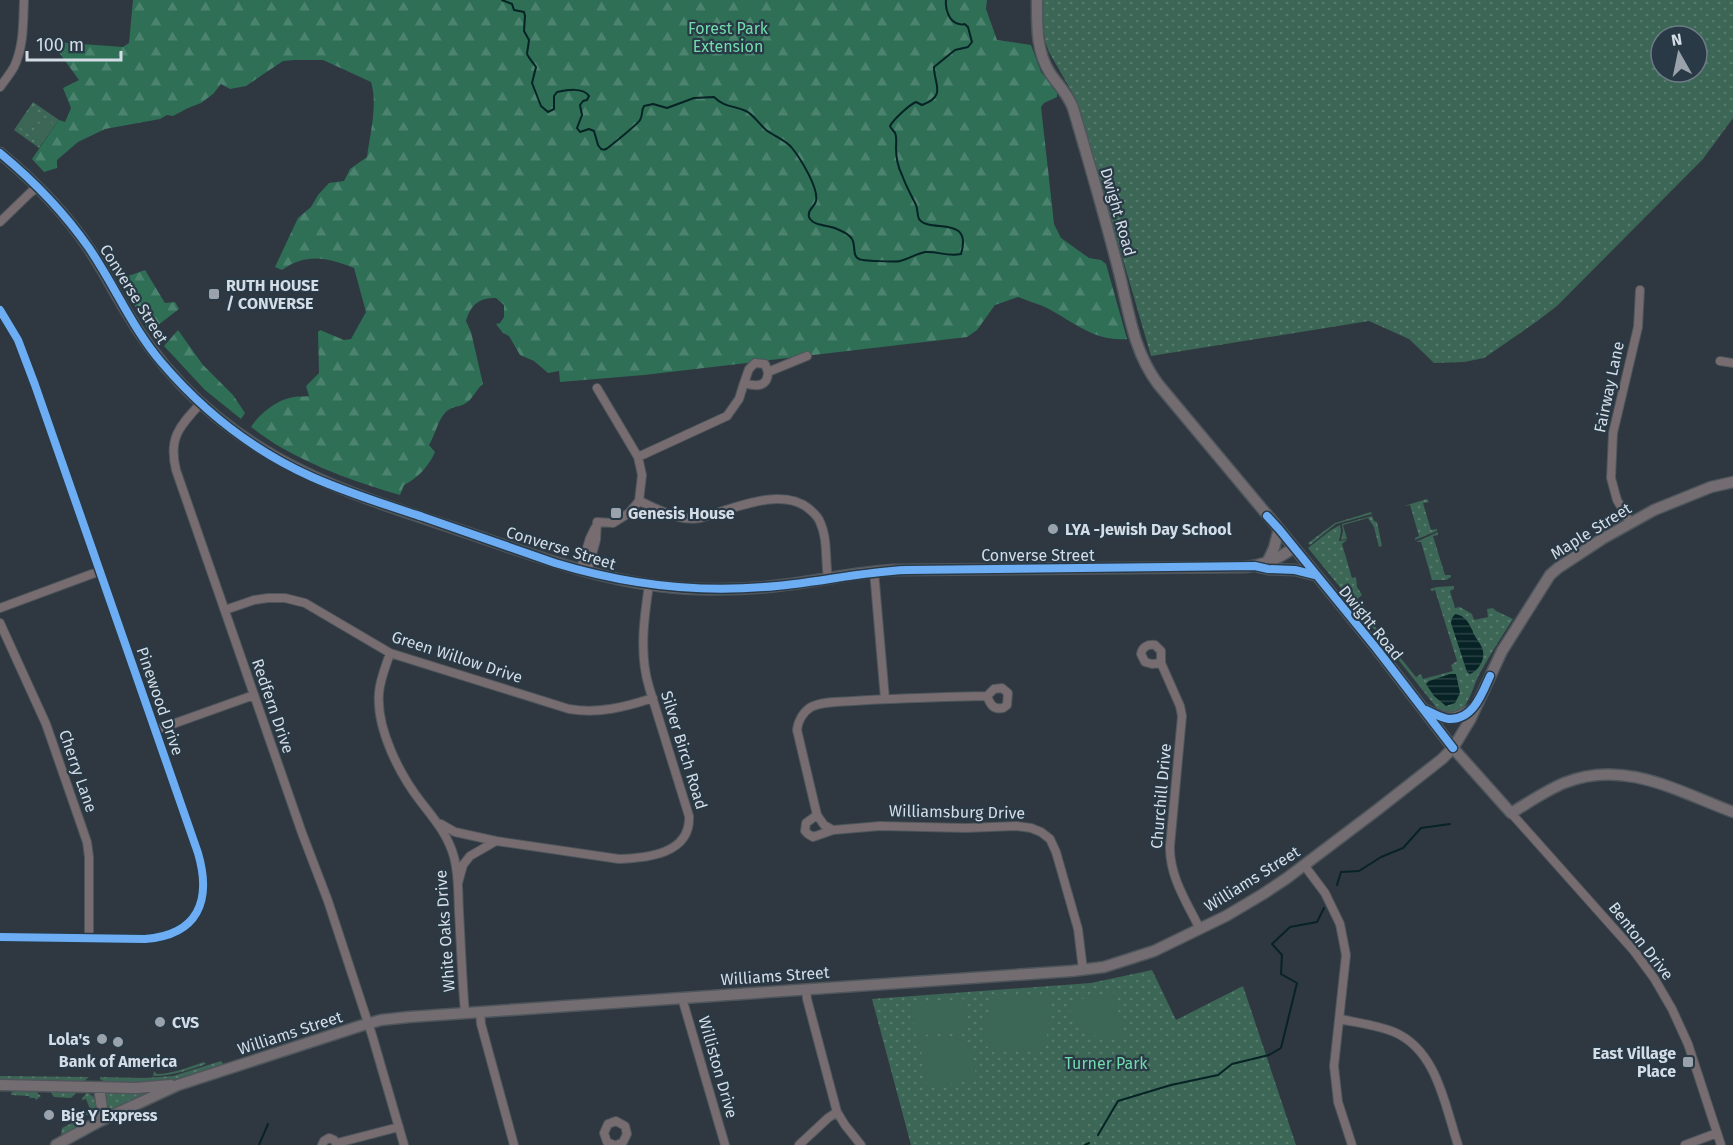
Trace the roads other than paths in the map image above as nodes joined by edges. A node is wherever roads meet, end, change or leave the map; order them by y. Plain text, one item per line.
1 (24, 0) edge
2 (1037, 0) edge
3 (0, 87) edge
4 (0, 153) edge
5 (39, 187) junction
6 (0, 222) edge
7 (1640, 290) dead end
8 (0, 310) edge
9 (807, 356) dead end
10 (1720, 361) dead end
11 (1733, 363) edge
12 (768, 372) junction
13 (744, 383) junction
14 (597, 388) dead end
15 (201, 403) junction
16 (638, 457) junction
17 (1733, 482) edge
18 (639, 501) junction
19 (1630, 522) junction
20 (1279, 529) junction
21 (1293, 548) junction
22 (1268, 563) junction
23 (1255, 566) junction
24 (100, 572) junction
25 (584, 572) junction
26 (874, 572) junction
27 (1315, 575) junction
28 (828, 578) junction
29 (649, 585) junction
30 (0, 608) edge
31 (225, 610) junction
32 (0, 623) edge
33 (390, 653) junction
34 (1161, 663) dead end
35 (254, 695) junction
36 (987, 696) dead end
37 (653, 698) junction
38 (885, 699) junction
39 (1476, 706) junction
40 (1423, 709) junction
41 (156, 730) junction
42 (1453, 748) junction
43 (1733, 812) edge
44 (1511, 813) junction
45 (817, 815) junction
46 (438, 822) junction
47 (833, 830) junction
48 (496, 841) junction
49 (1304, 865) junction
50 (458, 883) junction
51 (1200, 929) junction
52 (0, 937) edge
53 (89, 938) junction
54 (1083, 970) junction
55 (806, 989) junction
56 (682, 998) junction
57 (480, 1012) junction
58 (465, 1013) junction
59 (1340, 1020) junction
60 (368, 1024) junction
61 (0, 1085) edge
62 (177, 1085) junction
63 (99, 1088) junction
64 (837, 1112) junction
65 (98, 1122) junction
66 (399, 1127) junction
67 (1717, 1133) junction
68 (337, 1144) edge
69 (56, 1145) edge
70 (322, 1145) edge
71 (404, 1145) edge
72 (514, 1145) edge
73 (725, 1145) edge
74 (799, 1145) edge
75 (861, 1145) edge
76 (1352, 1145) edge
77 (1458, 1145) edge
78 (1685, 1145) edge
79 (1721, 1145) edge

1 - 3 street
2 - 20 main road, Dwight Road
4 - 5 main road, Converse Street
5 - 6 street
5 - 15 main road, Converse Street
7 - 19 street, Fairway Lane
8 - 24 street, Pinewood Drive
9 - 12 street
10 - 11 street
12 - 13 street
12 - 13 street
13 - 16 street
14 - 16 street
15 - 25 main road, Converse Street
15 - 31 street, Redfern Drive
16 - 18 street
17 - 19 main road, Maple Street
18 - 25 street
18 - 28 street
19 - 39 main road, Maple Street
20 - 21 main road, Dwight Road
20 - 22 main road
21 - 22 main road, Converse Street
21 - 27 main road, Dwight Road
22 - 23 main road, Converse Street
23 - 26 main road, Converse Street
23 - 27 main road
24 - 30 street
24 - 41 street, Pinewood Drive
25 - 29 main road, Converse Street
26 - 28 main road, Converse Street
26 - 38 street
27 - 40 main road, Dwight Road
28 - 29 main road, Converse Street
29 - 37 street, Silver Birch Road
31 - 33 street, Green Willow Drive
31 - 35 street, Redfern Drive
32 - 53 street, Cherry Lane
33 - 37 street, Green Willow Drive
33 - 46 street, White Oaks Drive
34 - 51 street, Churchill Drive
35 - 41 street
35 - 60 street, Redfern Drive
36 - 38 street, Williamsburg Drive
37 - 48 street, Silver Birch Road
38 - 45 street, Williamsburg Drive
39 - 40 main road
39 - 42 main road, Maple Street
40 - 42 main road, Dwight Road
41 - 53 street, Pinewood Drive
42 - 44 main road, Dwight Road
42 - 49 main road, Williams Street
43 - 44 main road
44 - 67 street, Benton Drive
45 - 47 street
45 - 47 street, Williamsburg Drive
46 - 48 street, Silver Birch Road
46 - 50 street, White Oaks Drive
47 - 54 street, Williamsburg Drive
48 - 50 street
49 - 51 main road, Williams Street
49 - 59 street
50 - 58 street, White Oaks Drive
51 - 54 main road, Williams Street
52 - 53 street, Pinewood Drive
54 - 55 main road, Williams Street
55 - 56 main road, Williams Street
55 - 64 street
56 - 57 main road, Williams Street
56 - 73 street, Williston Drive
57 - 58 main road, Williams Street
57 - 72 street
58 - 60 main road, Williams Street
59 - 76 street
59 - 77 street
60 - 62 main road, Williams Street
60 - 66 street, Redfern Drive
61 - 63 main road
62 - 63 main road
62 - 65 main road, Williams Street
63 - 65 main road
64 - 74 street
64 - 75 street
65 - 69 main road, Williams Street
66 - 68 street
66 - 71 street, Redfern Drive
67 - 78 street
67 - 79 street, Benton Drive
68 - 70 street

